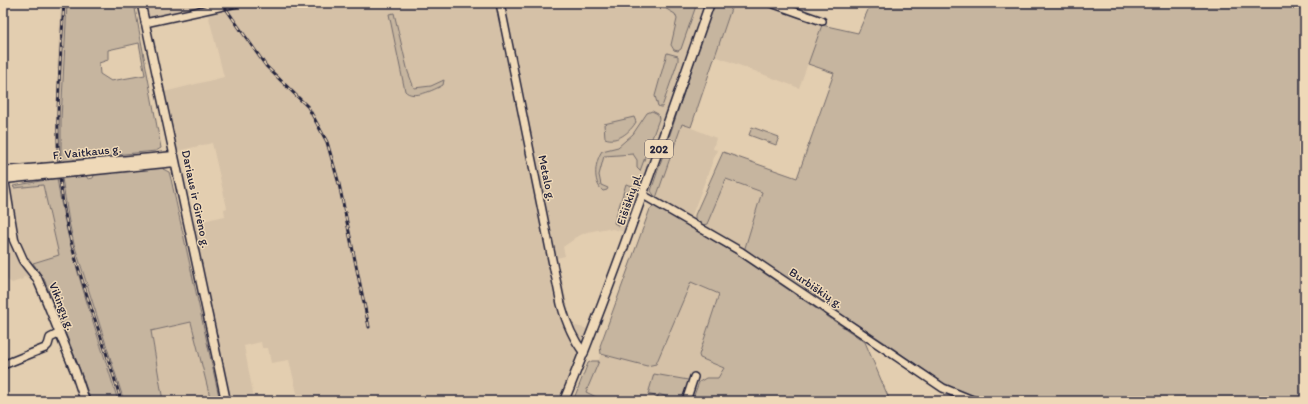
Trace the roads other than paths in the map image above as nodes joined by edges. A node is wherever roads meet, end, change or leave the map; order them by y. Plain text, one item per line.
1 (141, 3) edge
2 (237, 3) edge
3 (500, 3) edge
4 (710, 3) edge
5 (771, 3) edge
6 (822, 21) dead end
7 (146, 23) junction
8 (174, 159) junction
9 (4, 174) edge
10 (643, 195) junction
11 (3, 217) edge
12 (14, 240) junction
13 (60, 333) junction
14 (584, 353) junction
15 (3, 365) edge
16 (694, 377) dead end
17 (85, 401) edge
18 (226, 401) edge
19 (564, 401) edge
20 (686, 401) edge
21 (975, 401) edge

1 - 7 street, Dariaus ir Girėno g.
2 - 7 street
3 - 14 street, Metalo g.
4 - 10 main road, Eišiškių pl. / 202
5 - 6 street
7 - 8 street, Dariaus ir Girėno g.
8 - 9 main road, F. Vaitkaus g., bridge
8 - 18 main road, Dariaus ir Girėno g.
9 - 12 main road, Vikingų g.
10 - 14 main road, Eišiškių pl. / 202
10 - 21 street, Burbiškių g.
11 - 12 main road, Vikingų g.
12 - 13 main road, Vikingų g.
13 - 15 street
13 - 17 main road, Vikingų g.
14 - 19 main road, Eišiškių pl. / 202
16 - 20 street

